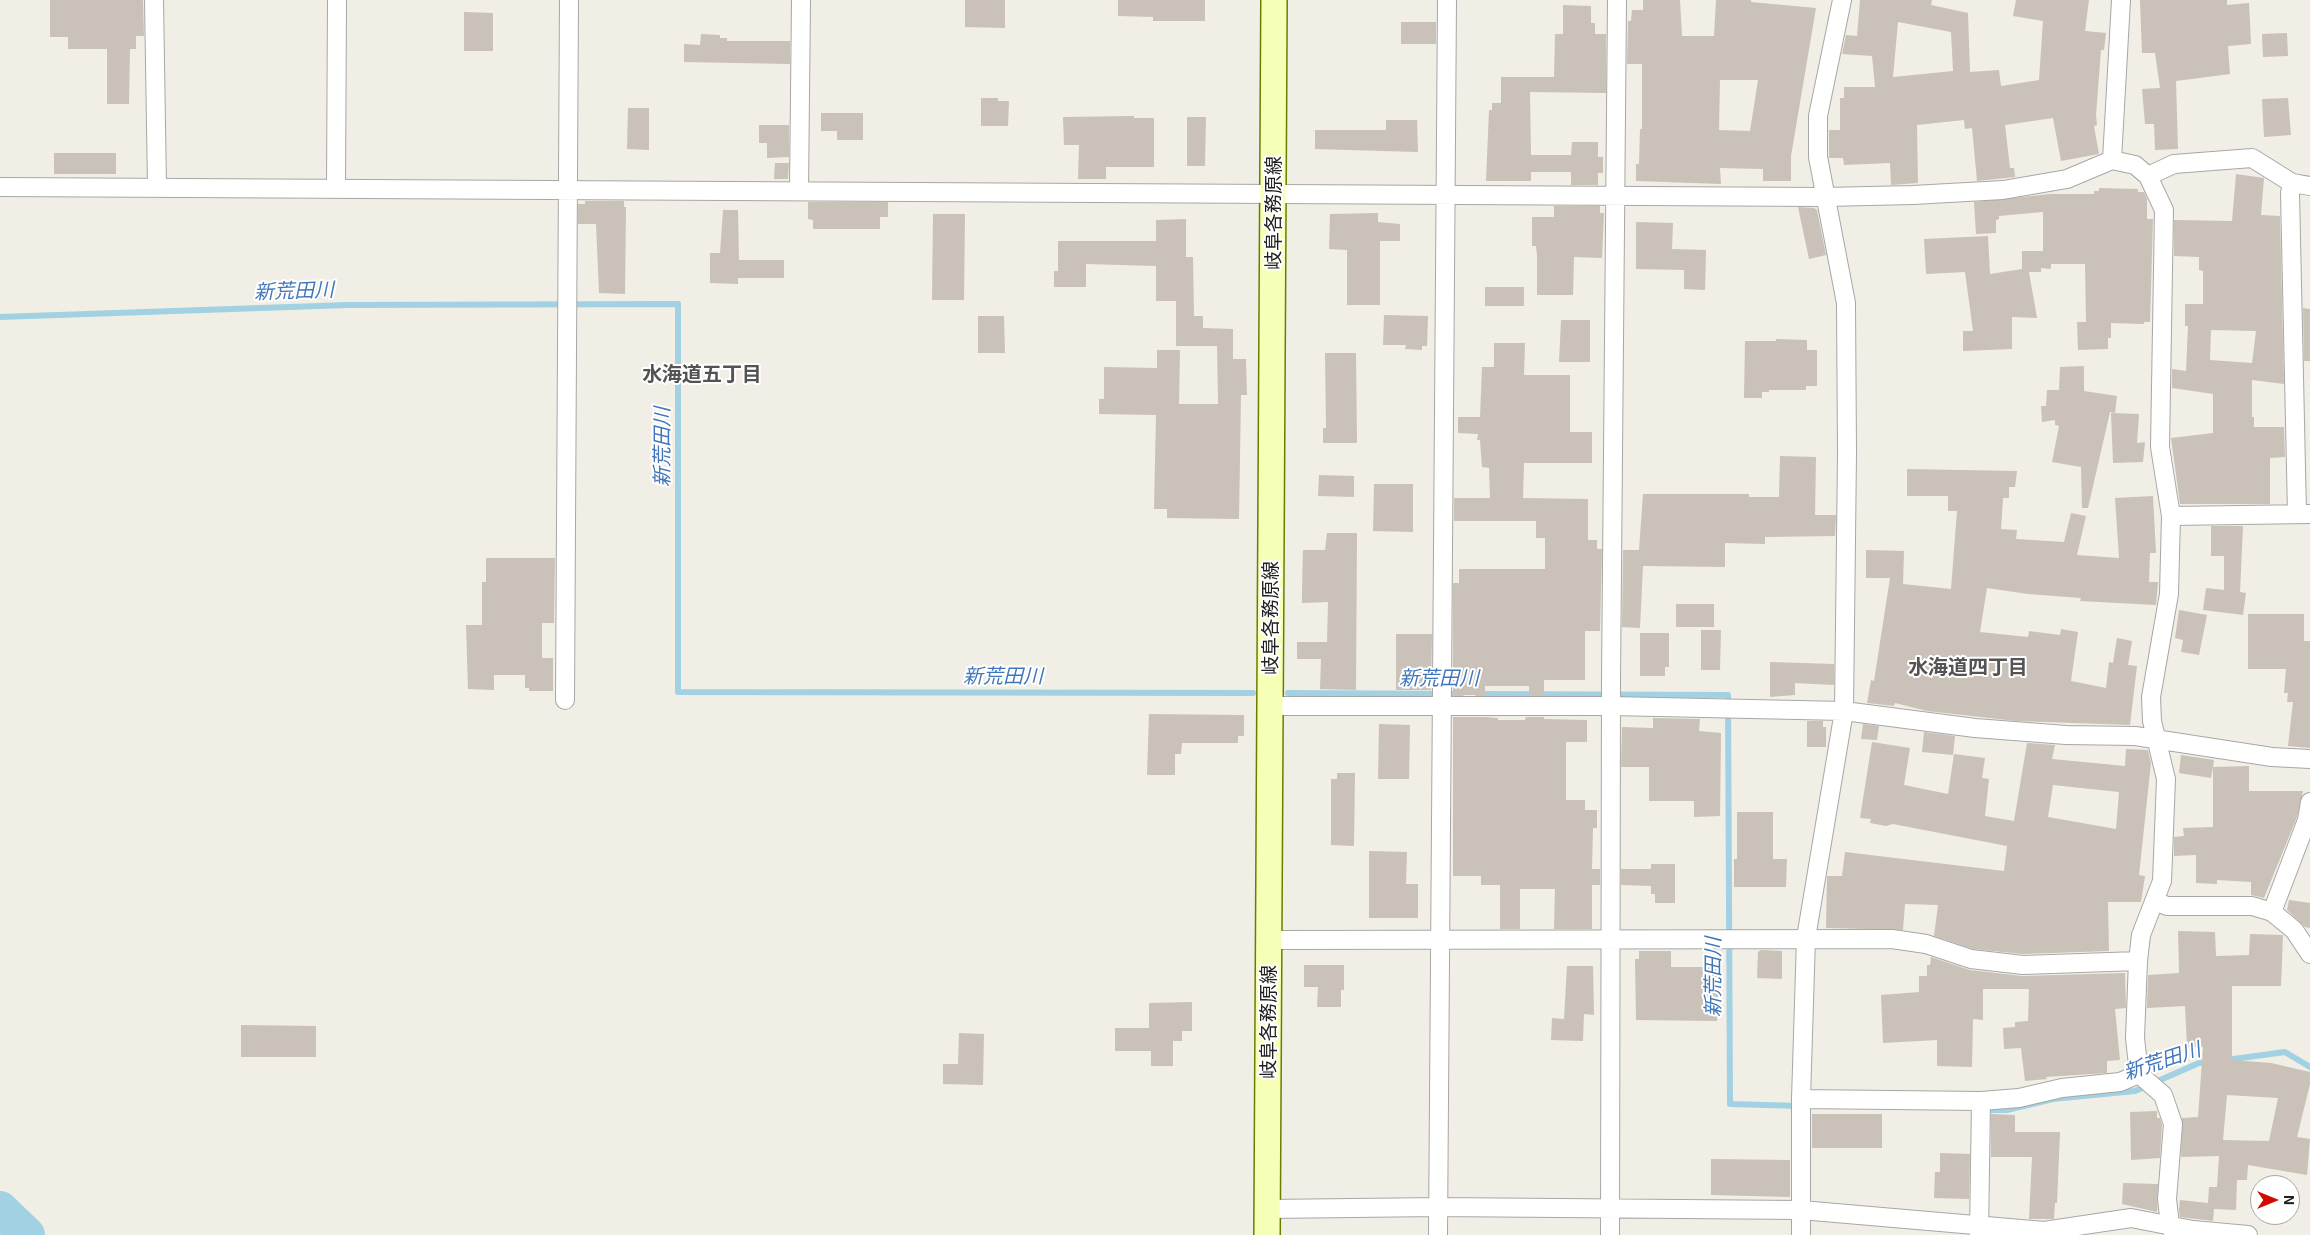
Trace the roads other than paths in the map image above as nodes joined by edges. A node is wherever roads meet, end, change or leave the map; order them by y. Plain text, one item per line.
1 (154, 0) edge
2 (338, 0) edge
3 (569, 0) edge
4 (801, 0) edge
5 (1274, 0) edge
6 (1447, 0) edge
7 (1618, 0) edge
8 (1842, 0) edge
9 (2121, 0) edge
10 (2112, 160) junction
11 (2148, 176) junction
12 (2292, 183) junction
13 (2310, 186) edge
14 (0, 187) edge
15 (157, 187) junction
16 (336, 188) junction
17 (567, 189) junction
18 (799, 190) junction
19 (1274, 195) junction
20 (1444, 195) junction
21 (1614, 197) junction
22 (1825, 197) junction
23 (2304, 514) edge
24 (2171, 516) junction
25 (565, 700) dead end
26 (1442, 705) junction
27 (1270, 706) junction
28 (1611, 706) junction
29 (1844, 711) junction
30 (2157, 739) junction
31 (2310, 759) edge
32 (2310, 802) edge
33 (2154, 901) junction
34 (2272, 912) junction
35 (1806, 938) junction
36 (1440, 939) junction
37 (1269, 940) junction
38 (1611, 940) junction
39 (2310, 954) edge
40 (2138, 960) junction
41 (2139, 1074) junction
42 (1801, 1100) junction
43 (1981, 1102) junction
44 (1438, 1207) junction
45 (1610, 1208) junction
46 (1268, 1209) junction
47 (1801, 1210) junction
48 (1979, 1230) edge
49 (2172, 1230) edge
50 (1267, 1235) edge
51 (1438, 1235) edge
52 (1610, 1235) edge
53 (1801, 1235) edge
54 (2248, 1235) edge

1 - 15 street
2 - 16 street
3 - 17 street
4 - 18 street
5 - 19 main road, 岐阜各務原線
6 - 20 street
7 - 21 street
8 - 22 street
9 - 10 street
10 - 11 street
10 - 22 street
11 - 12 street
11 - 24 street
12 - 13 street
12 - 23 street
14 - 15 street
15 - 16 street
16 - 17 street
17 - 18 street
17 - 25 street
18 - 19 street
19 - 20 street
19 - 27 main road, 岐阜各務原線
20 - 21 street
20 - 26 street
21 - 22 street
21 - 28 street
22 - 29 street
23 - 24 street
24 - 30 street
26 - 27 street
26 - 28 street
26 - 36 street
27 - 37 main road, 岐阜各務原線
28 - 29 street
28 - 38 street
29 - 30 street
29 - 35 street
30 - 31 street
30 - 33 street
32 - 34 street
33 - 34 street
33 - 40 street
34 - 39 street
35 - 38 street
35 - 40 street
35 - 42 street
36 - 37 street
36 - 38 street
36 - 44 street
37 - 46 main road, 岐阜各務原線
38 - 45 street
40 - 41 street
41 - 43 street
41 - 49 street
42 - 43 street
42 - 47 street
43 - 48 street
44 - 45 street
44 - 46 street
44 - 51 street
45 - 47 street
45 - 52 street
46 - 50 main road, 岐阜各務原線
47 - 48 street
47 - 53 street
48 - 49 street
49 - 54 street

